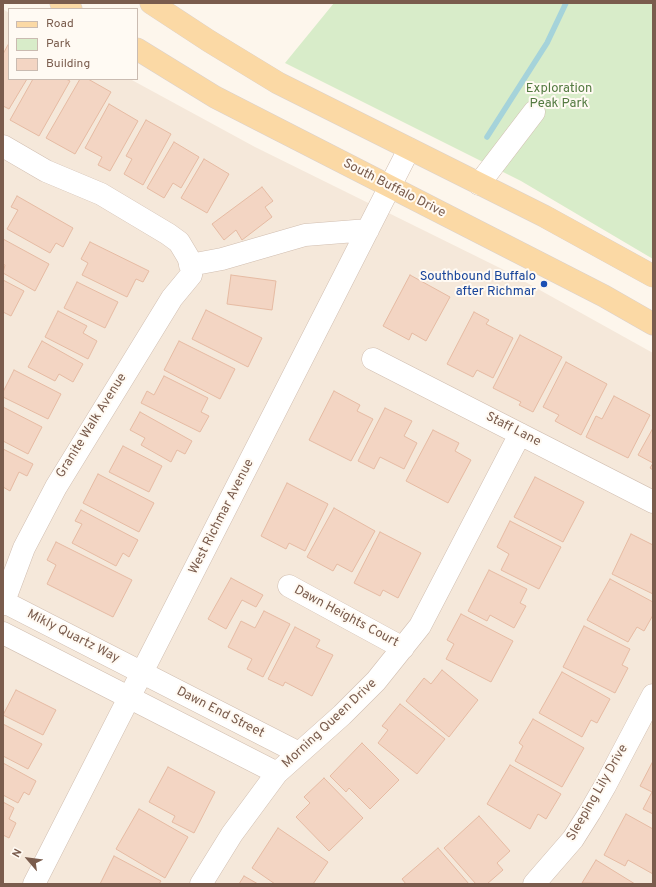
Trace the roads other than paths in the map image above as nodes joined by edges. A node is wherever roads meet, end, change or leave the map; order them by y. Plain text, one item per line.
1 (151, 3) edge
2 (138, 50) edge
3 (534, 112) dead end
4 (409, 149) junction
5 (6, 154) edge
6 (479, 184) junction
7 (390, 187) junction
8 (368, 230) junction
9 (189, 261) junction
10 (653, 276) edge
11 (653, 324) edge
12 (373, 359) dead end
13 (520, 434) junction
14 (653, 502) edge
15 (289, 586) dead end
16 (3, 603) edge
17 (3, 633) edge
18 (403, 648) junction
19 (142, 673) junction
20 (653, 695) edge
21 (130, 698) junction
22 (298, 753) junction
23 (277, 773) junction
24 (34, 884) edge
25 (201, 884) edge
26 (534, 884) edge

1 - 4 main road
2 - 7 main road, South Buffalo Drive
3 - 6 street
4 - 6 main road
4 - 7 street, West Richmar Avenue
5 - 9 street
6 - 10 main road
7 - 8 street, West Richmar Avenue
7 - 11 main road, South Buffalo Drive
8 - 9 street
8 - 19 street, West Richmar Avenue
9 - 16 street, Granite Walk Avenue
12 - 13 street, Staff Lane
13 - 14 street, Staff Lane
13 - 18 street, Morning Queen Drive
15 - 18 street, Dawn Heights Court
16 - 19 street, Mikly Quartz Way
17 - 21 street
18 - 22 street, Morning Queen Drive
19 - 21 street, West Richmar Avenue
19 - 22 street, Dawn End Street
20 - 26 street, Sleeping Lily Drive
21 - 23 street, Dawn End Street
21 - 24 street, West Richmar Avenue
22 - 23 street, Morning Queen Drive
23 - 25 street, Morning Queen Drive

